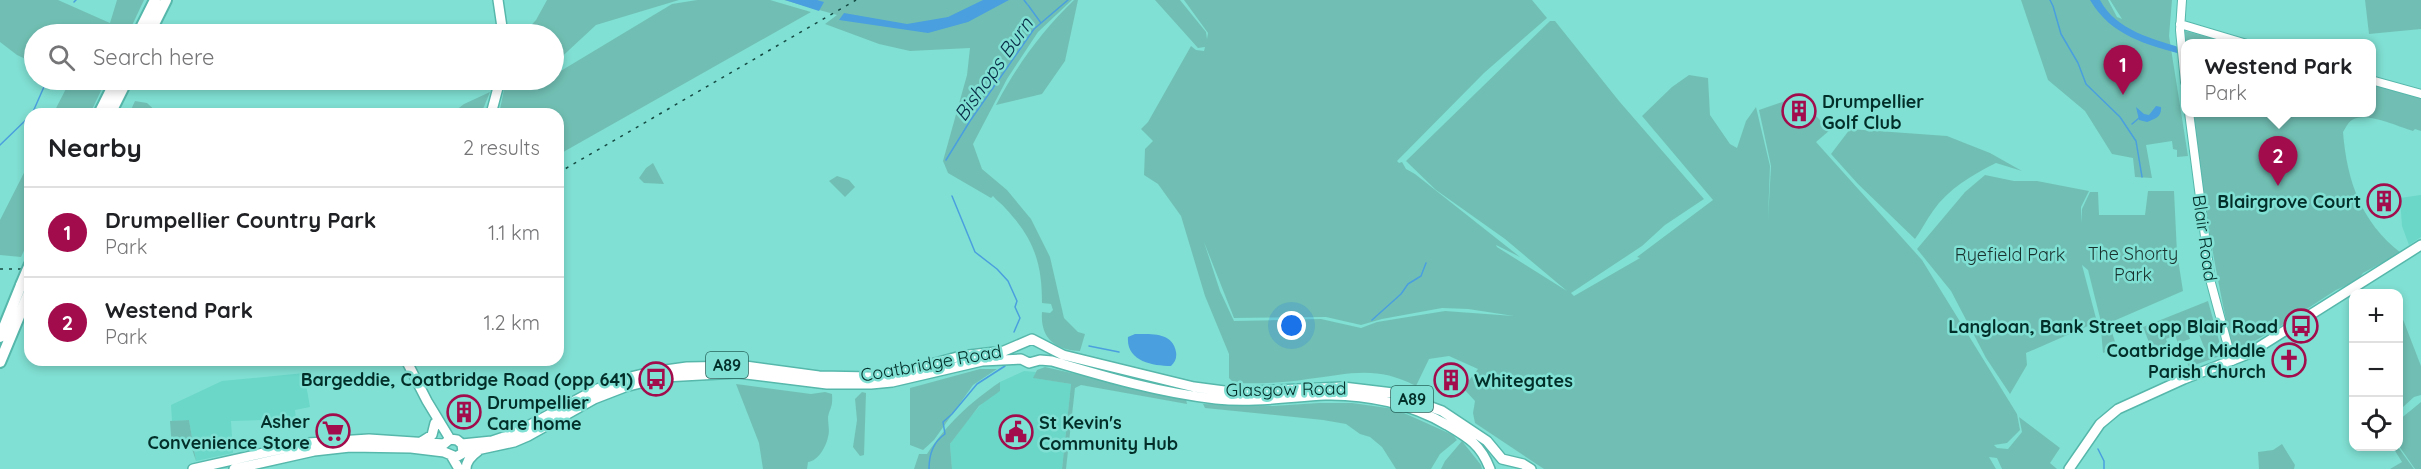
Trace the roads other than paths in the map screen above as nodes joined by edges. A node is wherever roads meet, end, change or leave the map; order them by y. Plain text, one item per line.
1 (155, 0) edge
2 (166, 0) edge
3 (498, 0) edge
4 (2182, 0) edge
5 (143, 24) edge
6 (154, 24) edge
7 (502, 24) edge
8 (2180, 24) junction
9 (2230, 39) edge
10 (2181, 51) edge
11 (2376, 81) edge
12 (111, 90) edge
13 (122, 90) edge
14 (497, 90) edge
15 (2421, 94) edge
16 (102, 108) edge
17 (113, 108) edge
18 (493, 108) edge
19 (2190, 117) edge
20 (2421, 245) edge
21 (23, 289) edge
22 (21, 311) junction
23 (0, 329) edge
24 (0, 337) edge
25 (1020, 345) junction
26 (1042, 346) junction
27 (1021, 359) junction
28 (1040, 360) junction
29 (2232, 361) junction
30 (0, 362) edge
31 (409, 366) edge
32 (0, 373) edge
33 (1197, 392) junction
34 (1288, 393) junction
35 (427, 401) junction
36 (435, 423) junction
37 (421, 442) junction
38 (452, 448) junction
39 (480, 450) junction
40 (1514, 463) junction
41 (194, 469) edge
42 (234, 469) edge
43 (459, 469) edge
44 (466, 469) edge
45 (1490, 469) edge
46 (1502, 469) edge
47 (1531, 469) edge
48 (2069, 469) edge

1 - 5 highway
2 - 6 highway
3 - 7 main road
4 - 8 street
8 - 9 street
8 - 10 street
11 - 15 street
12 - 16 highway
13 - 17 highway
14 - 18 main road
19 - 29 street, Blair Road
20 - 29 main road
21 - 22 highway
21 - 23 highway
21 - 24 highway
22 - 30 highway
22 - 32 highway
25 - 26 main road, Coatbridge Road / A89
25 - 27 main road, Coatbridge Road
25 - 38 main road, Coatbridge Road / A89
26 - 28 main road
26 - 33 main road, Glasgow Road / A89
27 - 28 main road, Coatbridge Road / A89
27 - 39 main road, Coatbridge Road / A89
28 - 33 main road, Glasgow Road / A89
29 - 48 main road
31 - 35 main road
33 - 34 main road, Glasgow Road / A89
34 - 40 main road, Glasgow Road / A89
34 - 45 main road, Glasgow Road / A89
35 - 36 main road
35 - 38 main road
36 - 37 main road
36 - 38 main road
37 - 38 main road, Coatbridge Road / A89
37 - 41 main road, Coatbridge Road / A89
38 - 39 main road, Coatbridge Road / A89
38 - 42 main road, Coatbridge Road / A89
38 - 43 main road
38 - 44 main road
39 - 44 main road
40 - 46 main road
40 - 47 main road, Glasgow Road / A89

